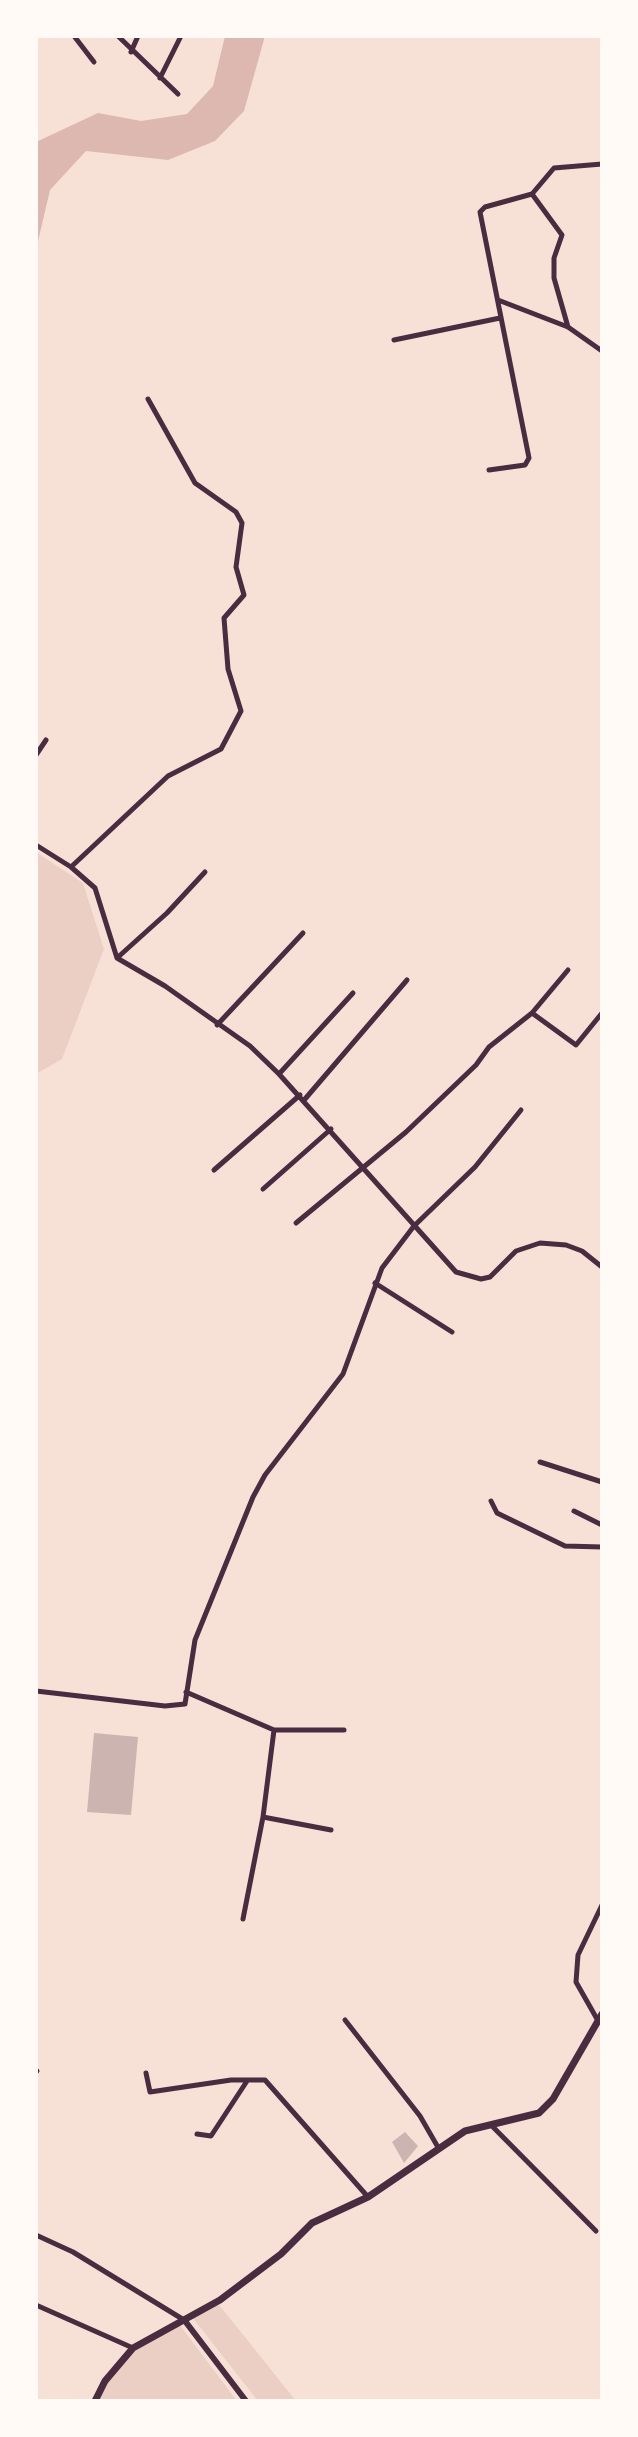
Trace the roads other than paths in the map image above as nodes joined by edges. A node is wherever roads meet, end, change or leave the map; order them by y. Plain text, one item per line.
1 (74, 36) edge
2 (118, 36) edge
3 (138, 36) edge
4 (181, 36) edge
5 (131, 52) junction
6 (94, 62) dead end
7 (160, 78) junction
8 (178, 94) dead end
9 (602, 164) edge
10 (532, 194) junction
11 (498, 300) junction
12 (500, 318) junction
13 (568, 327) junction
14 (394, 340) dead end
15 (602, 351) edge
16 (148, 399) dead end
17 (489, 470) dead end
18 (46, 740) dead end
19 (36, 754) edge
20 (36, 845) edge
21 (71, 867) junction
22 (205, 872) dead end
23 (303, 933) dead end
24 (117, 958) junction
25 (568, 970) dead end
26 (407, 980) dead end
27 (353, 993) dead end
28 (532, 1013) junction
29 (602, 1013) edge
30 (217, 1025) junction
31 (279, 1074) junction
32 (302, 1097) junction
33 (521, 1110) dead end
34 (331, 1129) junction
35 (365, 1166) junction
36 (214, 1170) dead end
37 (263, 1189) dead end
38 (296, 1223) dead end
39 (414, 1226) junction
40 (602, 1267) edge
41 (375, 1283) junction
42 (452, 1332) dead end
43 (540, 1462) dead end
44 (602, 1482) edge
45 (491, 1501) dead end
46 (574, 1511) dead end
47 (602, 1525) edge
48 (602, 1547) edge
49 (36, 1691) edge
50 (186, 1692) junction
51 (274, 1730) junction
52 (344, 1730) dead end
53 (263, 1817) junction
54 (331, 1830) dead end
55 (602, 1905) edge
56 (243, 1919) dead end
57 (600, 2017) edge
58 (345, 2020) dead end
59 (146, 2073) dead end
60 (248, 2080) junction
61 (491, 2125) junction
62 (197, 2134) dead end
63 (439, 2149) junction
64 (368, 2197) junction
65 (596, 2231) dead end
66 (36, 2235) edge
67 (36, 2305) edge
68 (185, 2321) junction
69 (133, 2348) junction
70 (95, 2401) edge
71 (246, 2401) edge

1 - 6 street
2 - 5 street
3 - 5 street
4 - 7 street
5 - 7 street
7 - 8 street
9 - 10 street
10 - 11 street
10 - 13 street
11 - 12 street
11 - 13 street
12 - 14 street
12 - 17 street
13 - 15 street
16 - 21 street
18 - 19 street
20 - 21 street
21 - 24 street
22 - 24 street
23 - 30 street
24 - 30 street
25 - 28 street
26 - 32 street
27 - 31 street
28 - 29 street
28 - 35 street
30 - 31 street
31 - 32 street
32 - 34 street
32 - 36 street
33 - 39 street
34 - 35 street
34 - 37 street
35 - 38 street
35 - 39 street
39 - 40 street
39 - 41 street
41 - 42 street
41 - 50 street
43 - 44 street
45 - 48 street
46 - 47 street
49 - 50 street
50 - 51 street
51 - 52 street
51 - 53 street
53 - 54 street
53 - 56 street
55 - 57 street
57 - 61 main road
58 - 63 street
59 - 60 street
60 - 62 street
60 - 64 street
61 - 63 main road
61 - 65 street
63 - 64 main road
64 - 68 main road
66 - 68 street
67 - 69 street
68 - 69 main road
68 - 71 street
69 - 70 main road

